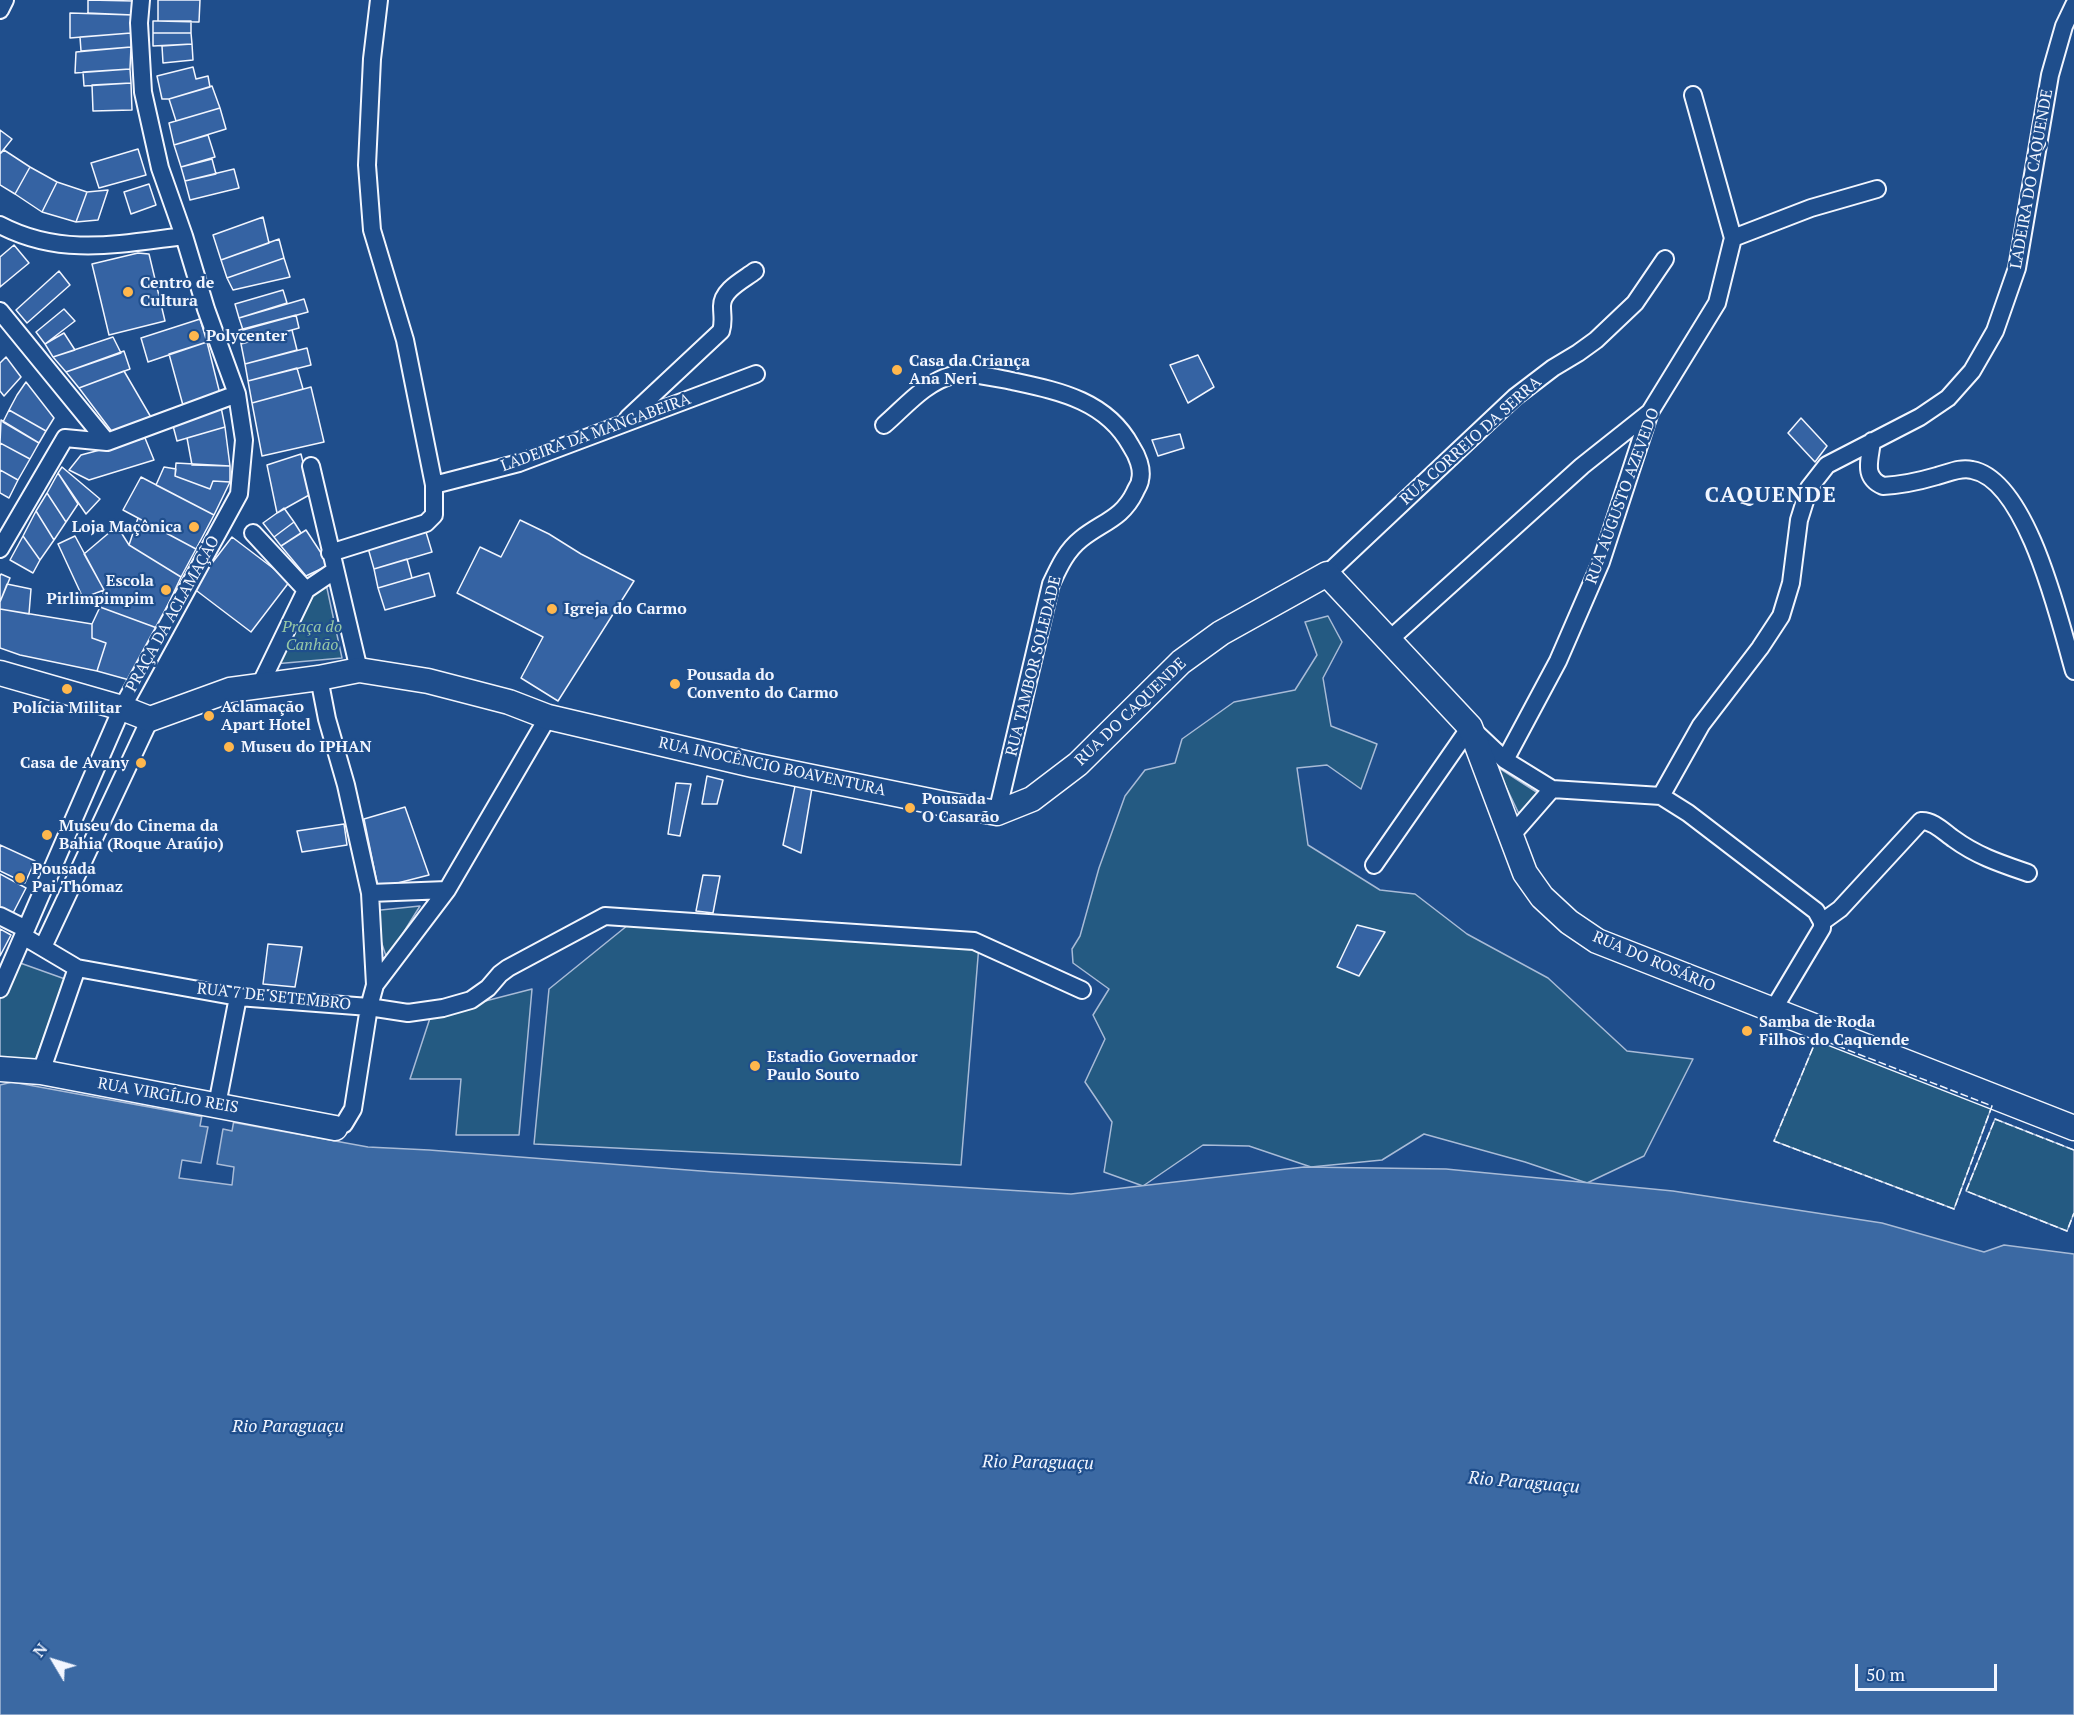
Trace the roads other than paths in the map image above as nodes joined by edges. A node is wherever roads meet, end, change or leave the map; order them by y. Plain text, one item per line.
1 (5, 0) edge
2 (141, 0) edge
3 (379, 0) edge
4 (2074, 5) edge
5 (0, 10) edge
6 (1693, 95) dead end
7 (1877, 189) dead end
8 (0, 225) edge
9 (184, 236) junction
10 (1733, 238) junction
11 (1665, 259) dead end
12 (755, 271) dead end
13 (0, 311) edge
14 (756, 374) dead end
15 (237, 394) junction
16 (81, 410) junction
17 (1650, 412) junction
18 (621, 425) junction
19 (884, 425) dead end
20 (65, 438) junction
21 (1872, 441) junction
22 (107, 442) junction
23 (311, 466) dead end
24 (434, 485) junction
25 (253, 533) dead end
26 (0, 549) edge
27 (330, 553) junction
28 (334, 571) junction
29 (1327, 574) junction
30 (306, 590) junction
31 (1389, 640) junction
32 (359, 670) junction
33 (2074, 671) edge
34 (0, 673) edge
35 (319, 678) junction
36 (260, 685) junction
37 (122, 708) junction
38 (549, 717) junction
39 (150, 719) junction
40 (1470, 728) junction
41 (1505, 760) junction
42 (1552, 789) junction
43 (1660, 796) junction
44 (997, 813) junction
45 (1511, 836) junction
46 (1374, 865) dead end
47 (2028, 873) dead end
48 (447, 890) junction
49 (370, 893) junction
50 (0, 916) edge
51 (1822, 925) junction
52 (24, 932) junction
53 (43, 947) junction
54 (77, 968) junction
55 (375, 985) junction
56 (0, 990) edge
57 (1082, 990) dead end
58 (238, 997) junction
59 (369, 1007) junction
60 (1773, 1011) junction
61 (0, 1069) edge
62 (41, 1072) junction
63 (216, 1104) junction
64 (335, 1128) joint
65 (2074, 1128) edge

1 - 5 street
2 - 9 street
3 - 24 street
4 - 21 street, LADEIRA DO CAQUENDE
6 - 10 street
7 - 10 street
8 - 9 street
9 - 15 street
10 - 17 street, RUA AUGUSTO AZEVEDO
11 - 29 street, RUA CORREIO DA SERRA
12 - 18 street
13 - 16 street
14 - 18 street, LADEIRA DA MANGABEIRA
15 - 22 street
15 - 37 street, PRAÇA DA ACLAMAÇÃO
16 - 20 street
16 - 22 street
17 - 31 street
17 - 41 street, RUA AUGUSTO AZEVEDO
18 - 24 street, LADEIRA DA MANGABEIRA
19 - 44 street, RUA TAMBOR SOLEDADE
20 - 22 street
20 - 26 street
21 - 33 street
21 - 43 street, LADEIRA DO CAQUENDE
23 - 27 street
24 - 27 street
25 - 30 street
27 - 28 street
28 - 30 street
28 - 32 street
29 - 31 street
29 - 44 street, RUA DO CAQUENDE
30 - 36 street
31 - 40 street
32 - 35 street
32 - 38 street, RUA INOCÊNCIO BOAVENTURA
34 - 37 street
35 - 36 street
35 - 49 street
36 - 39 street
37 - 39 street, PRAÇA DA ACLAMAÇÃO
37 - 52 street
38 - 44 street, RUA INOCÊNCIO BOAVENTURA
38 - 48 street
39 - 53 street
40 - 41 street
40 - 45 street, RUA DO ROSÁRIO
40 - 46 street
41 - 42 street
42 - 43 street
42 - 45 street
43 - 51 street
45 - 60 street, RUA DO ROSÁRIO
47 - 51 street
48 - 49 street
48 - 55 street
49 - 55 street
50 - 52 street
51 - 60 street
52 - 53 street
52 - 56 street
53 - 54 street
54 - 58 street, RUA 7 DE SETEMBRO
54 - 62 street
55 - 59 street
57 - 59 street, RUA 7 DE SETEMBRO
58 - 59 street, RUA 7 DE SETEMBRO
58 - 63 street
59 - 64 street
60 - 65 street, RUA DO ROSÁRIO
61 - 62 street, RUA VIRGÍLIO REIS
62 - 63 street, RUA VIRGÍLIO REIS
63 - 64 street, RUA VIRGÍLIO REIS

